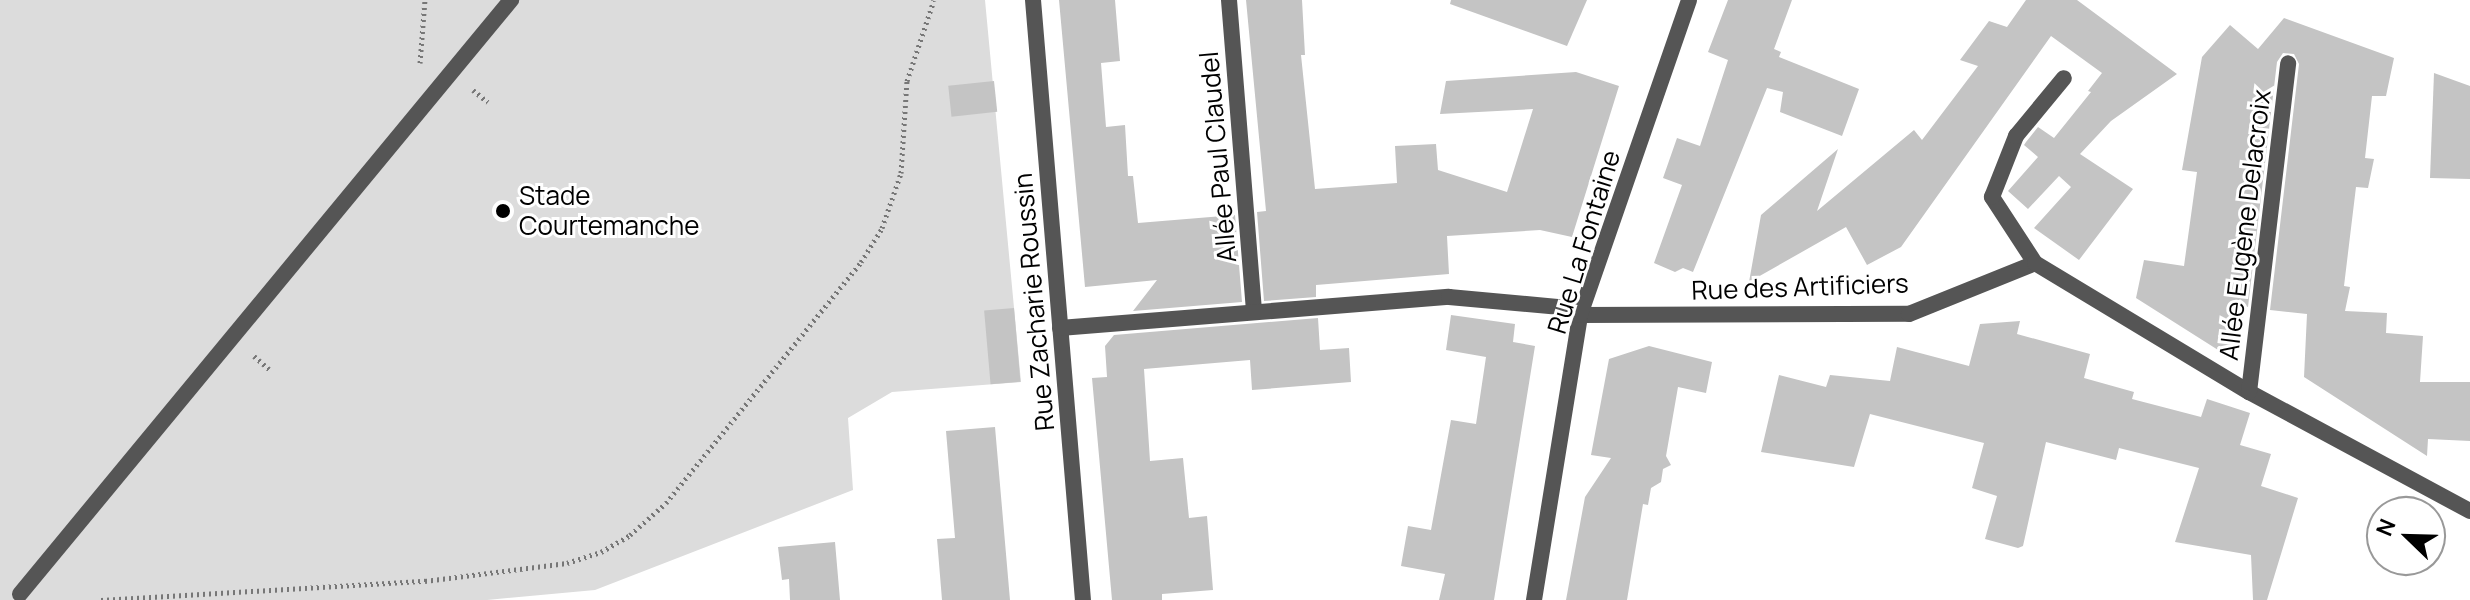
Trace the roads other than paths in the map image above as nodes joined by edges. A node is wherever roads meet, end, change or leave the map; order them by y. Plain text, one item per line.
1 (511, 0) edge
2 (1033, 0) edge
3 (1229, 0) edge
4 (1689, 0) edge
5 (2288, 63) dead end
6 (2064, 78) dead end
7 (2035, 263) junction
8 (1254, 311) junction
9 (1580, 315) junction
10 (1060, 328) junction
11 (2249, 392) junction
12 (2470, 511) edge
13 (20, 594) dead end
14 (1083, 600) edge
15 (1534, 600) edge

1 - 13 street
2 - 10 street, Rue Zacharie Roussin
3 - 8 street, Allée Paul Claudel
4 - 9 street, Rue La Fontaine
5 - 11 street, Allée Eugène Delacroix
6 - 7 street
7 - 9 street, Rue des Artificiers
7 - 11 street
8 - 9 street, Rue des Artificiers
8 - 10 street, Rue des Artificiers
9 - 15 street, Rue La Fontaine
10 - 14 street, Rue Zacharie Roussin
11 - 12 street

